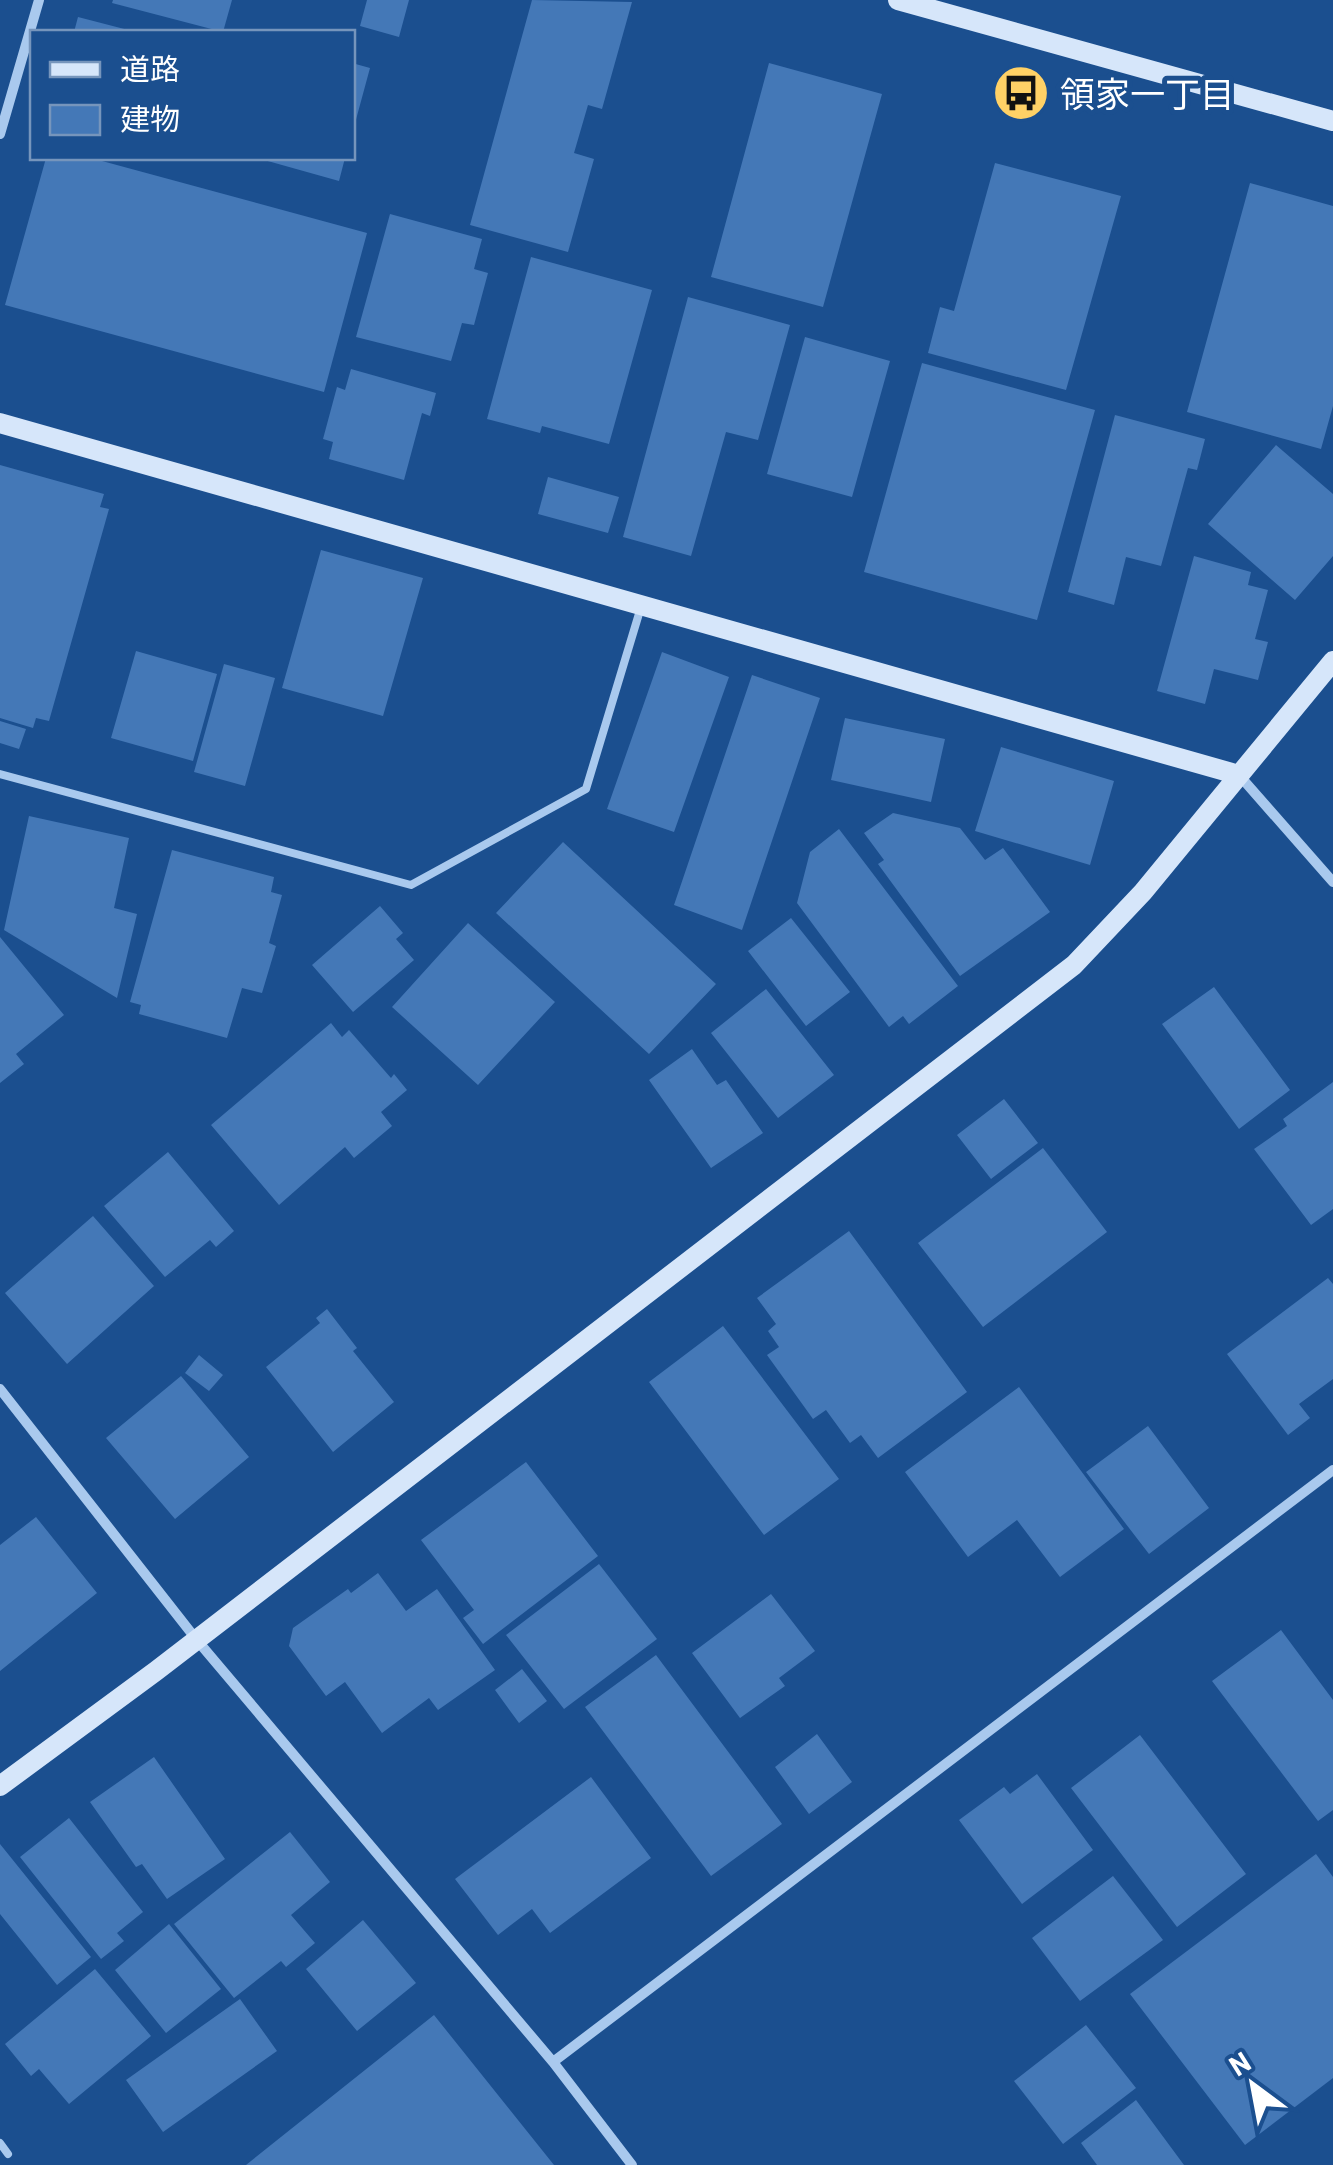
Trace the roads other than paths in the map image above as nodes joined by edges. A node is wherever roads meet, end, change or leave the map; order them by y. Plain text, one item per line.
1 (39, 0) edge
2 (898, 0) edge
3 (30, 30) edge
4 (30, 31) edge
5 (1333, 121) edge
6 (0, 134) edge
7 (0, 423) edge
8 (641, 605) junction
9 (1333, 661) edge
10 (0, 774) edge
11 (1239, 775) junction
12 (1333, 882) edge
13 (0, 1389) edge
14 (1333, 1470) edge
15 (196, 1640) junction
16 (0, 1786) edge
17 (553, 2062) junction
18 (0, 2143) edge
19 (8, 2154) dead end
20 (632, 2165) edge

1 - 3 street
2 - 5 street
4 - 6 street
7 - 8 street
8 - 10 lane
8 - 11 street
9 - 11 street
11 - 12 street
11 - 15 street
13 - 15 street
14 - 17 street
15 - 16 street
15 - 17 street
17 - 20 street
18 - 19 lane

